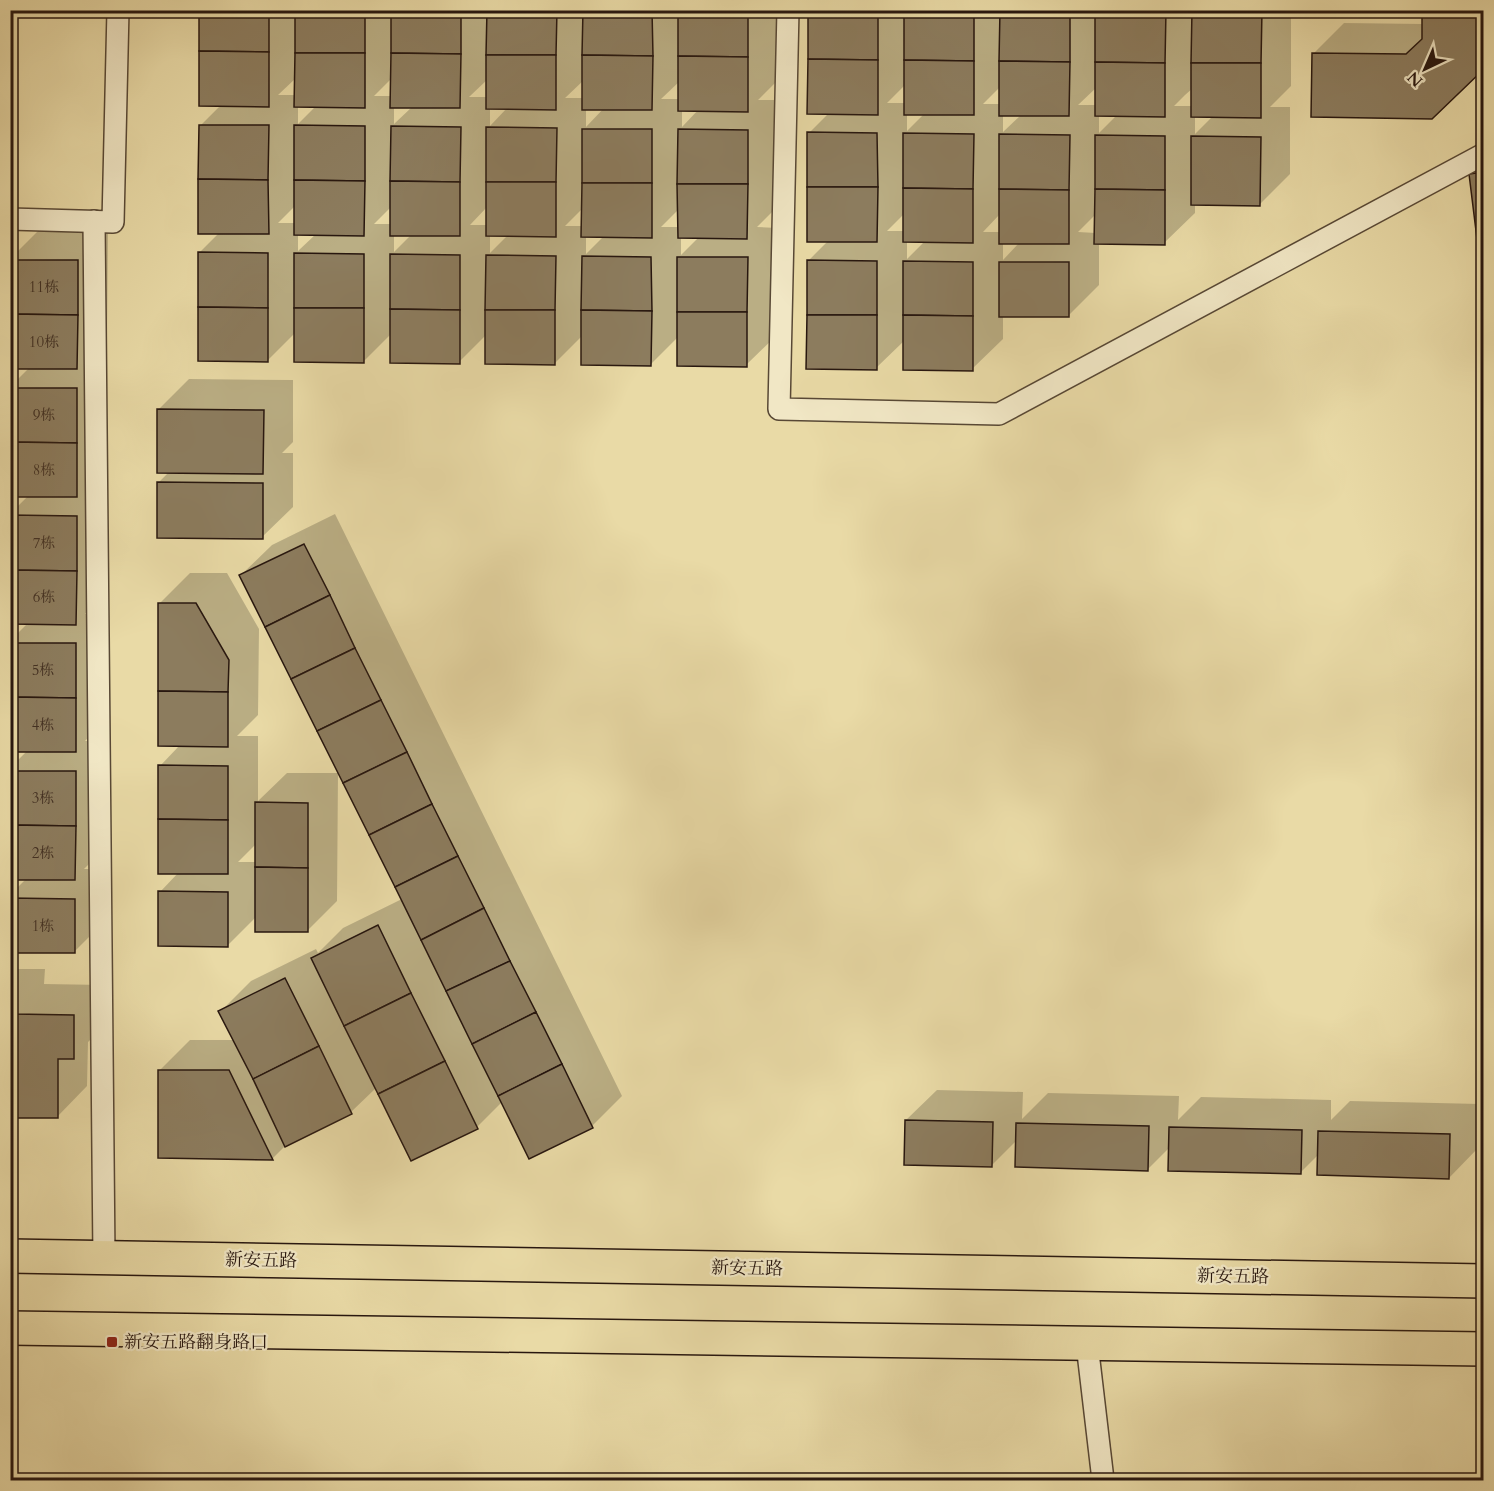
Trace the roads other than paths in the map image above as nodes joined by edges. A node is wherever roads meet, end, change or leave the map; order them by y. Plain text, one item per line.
1 (118, 10) edge
2 (788, 10) edge
3 (1484, 154) edge
4 (10, 219) edge
5 (94, 221) junction
6 (10, 1256) edge
7 (104, 1258) junction
8 (1481, 1280) edge
9 (10, 1328) edge
10 (1088, 1344) junction
11 (1484, 1349) edge
12 (1103, 1480) edge

1 - 5 lane
2 - 3 lane
4 - 5 lane
5 - 7 lane
6 - 7 main road, 新安五路
7 - 8 main road, 新安五路
9 - 10 main road
10 - 11 main road
10 - 12 lane

